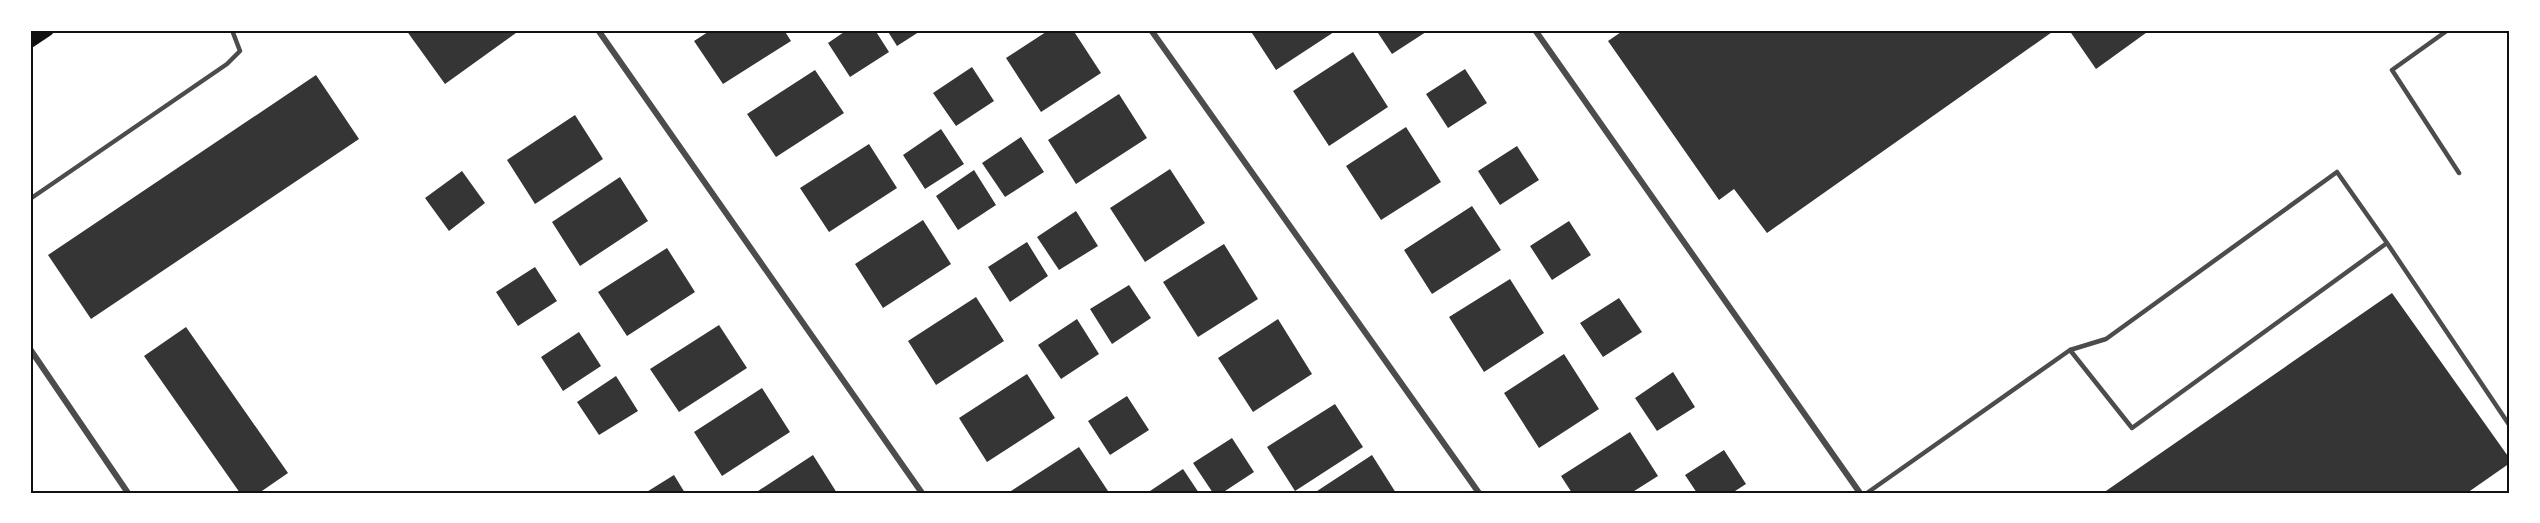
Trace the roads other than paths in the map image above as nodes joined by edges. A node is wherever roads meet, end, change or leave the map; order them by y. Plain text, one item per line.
1 (48, 30) edge
2 (232, 30) edge
3 (598, 30) edge
4 (1151, 30) edge
5 (1535, 30) edge
6 (2448, 30) edge
7 (30, 42) edge
8 (2459, 173) dead end
9 (30, 199) edge
10 (2387, 243) junction
11 (30, 349) edge
12 (2070, 350) junction
13 (2510, 426) edge
14 (128, 493) edge
15 (922, 493) edge
16 (1479, 493) edge
17 (1860, 493) edge
18 (1867, 493) edge

1 - 7 main road
2 - 9 lane
3 - 15 street
4 - 16 street
5 - 17 street
6 - 8 lane
10 - 12 lane
10 - 12 lane
10 - 13 lane
11 - 14 street
12 - 18 lane

